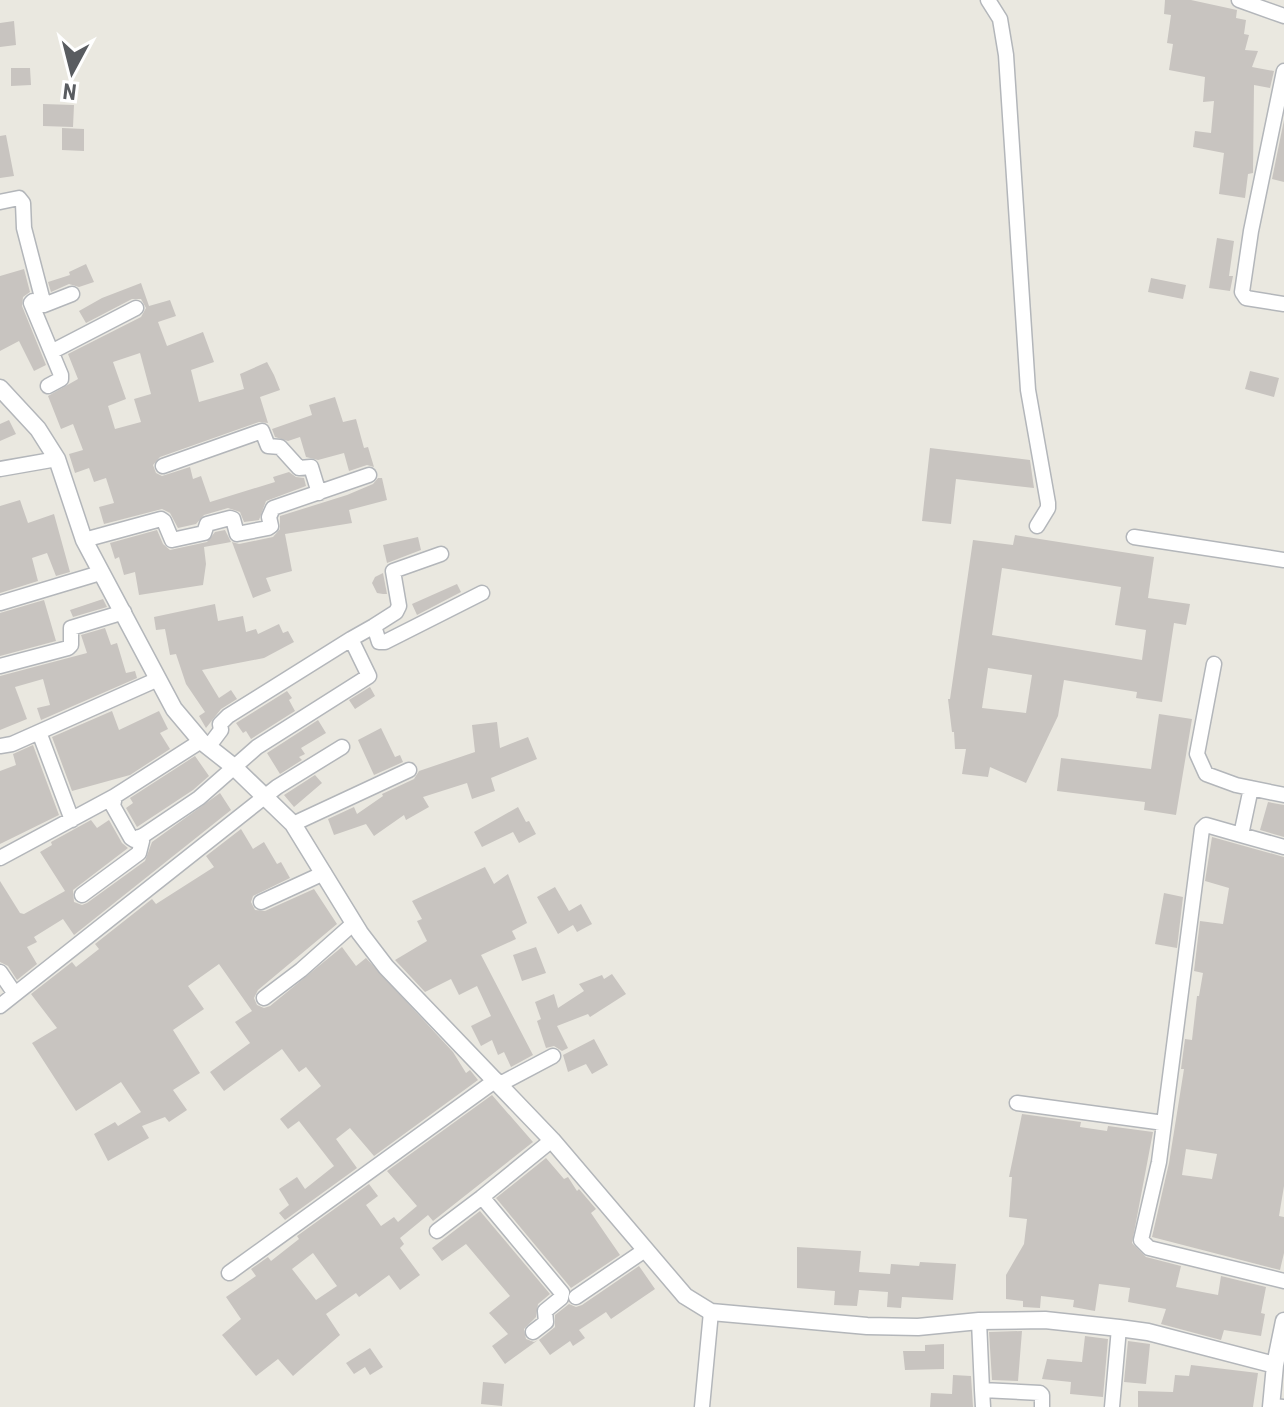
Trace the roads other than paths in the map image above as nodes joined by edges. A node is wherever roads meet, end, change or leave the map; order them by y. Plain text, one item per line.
1 (988, 0) edge
2 (1239, 0) edge
3 (1284, 16) edge
4 (1284, 71) edge
5 (1280, 108) edge
6 (0, 202) edge
7 (72, 294) dead end
8 (1284, 304) edge
9 (44, 305) junction
10 (136, 308) dead end
11 (53, 351) junction
12 (48, 386) dead end
13 (0, 388) edge
14 (57, 459) junction
15 (163, 466) dead end
16 (0, 469) edge
17 (369, 475) dead end
18 (319, 493) junction
19 (1037, 526) dead end
20 (1134, 537) dead end
21 (92, 538) junction
22 (441, 554) dead end
23 (1284, 560) edge
24 (100, 573) junction
25 (482, 593) dead end
26 (0, 603) edge
27 (124, 612) junction
28 (374, 626) junction
29 (351, 639) junction
30 (1214, 664) dead end
31 (0, 666) edge
32 (156, 680) junction
33 (39, 732) junction
34 (211, 739) junction
35 (0, 746) edge
36 (342, 747) dead end
37 (238, 763) junction
38 (409, 770) dead end
39 (1251, 788) junction
40 (271, 792) junction
41 (1284, 795) edge
42 (115, 796) junction
43 (72, 820) junction
44 (296, 822) junction
45 (1241, 835) junction
46 (139, 837) junction
47 (1284, 847) edge
48 (0, 858) edge
49 (324, 873) junction
50 (82, 895) dead end
51 (261, 902) dead end
52 (354, 923) junction
53 (0, 972) edge
54 (15, 994) junction
55 (264, 998) dead end
56 (0, 1006) edge
57 (553, 1056) dead end
58 (505, 1079) junction
59 (1017, 1103) dead end
60 (1164, 1123) junction
61 (552, 1140) junction
62 (482, 1197) junction
63 (437, 1231) dead end
64 (645, 1250) junction
65 (229, 1273) dead end
66 (1284, 1281) edge
67 (576, 1297) dead end
68 (711, 1312) junction
69 (979, 1321) junction
70 (1284, 1321) edge
71 (1119, 1328) junction
72 (533, 1332) dead end
73 (1275, 1365) junction
74 (982, 1390) junction
75 (1282, 1406) edge
76 (702, 1407) edge
77 (983, 1407) edge
78 (1042, 1407) edge
79 (1112, 1407) edge
80 (1271, 1407) edge

1 - 19 street
2 - 3 street
4 - 5 street
5 - 8 street
6 - 9 street
7 - 9 street
9 - 11 street
10 - 11 street
11 - 12 street
13 - 14 street
14 - 16 street
14 - 21 street
15 - 18 street
17 - 18 street
18 - 21 street
20 - 23 street
21 - 24 street
22 - 28 street
24 - 26 street
24 - 27 street
25 - 28 street
27 - 31 street
27 - 32 street
28 - 29 street
29 - 34 street
29 - 37 street
30 - 39 street
32 - 33 street
32 - 34 street
33 - 35 street
33 - 43 street
34 - 37 street
34 - 42 street
36 - 40 street
37 - 40 street
37 - 46 street
38 - 44 street
39 - 41 street
39 - 45 street
40 - 44 street
40 - 54 street
42 - 43 street
42 - 46 street
43 - 48 street
44 - 49 street
45 - 47 street
45 - 60 street
46 - 50 street
49 - 51 street
49 - 52 street
52 - 55 street
52 - 58 street
53 - 54 street
54 - 56 street
57 - 58 street
58 - 61 street
58 - 65 street
59 - 60 street
60 - 66 street
61 - 62 street
61 - 64 street
62 - 63 street
62 - 72 street
64 - 67 street
64 - 68 street
68 - 69 street
68 - 76 street
69 - 71 street
69 - 74 street
70 - 73 street
71 - 73 street
71 - 79 street
73 - 80 street
74 - 77 street
74 - 78 street
75 - 80 street

